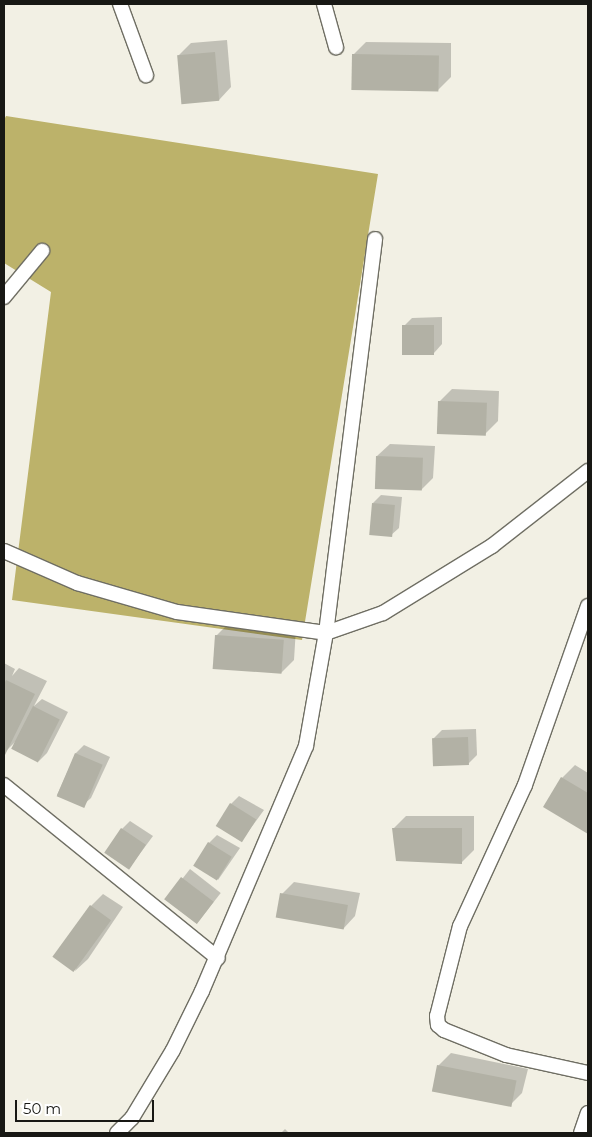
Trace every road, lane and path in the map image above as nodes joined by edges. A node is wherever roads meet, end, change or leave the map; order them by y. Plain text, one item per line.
1 (120, 4) edge
2 (324, 4) edge
3 (336, 47) dead end
4 (146, 75) dead end
5 (375, 239) dead end
6 (42, 251) dead end
7 (4, 297) edge
8 (588, 471) edge
9 (4, 551) edge
10 (588, 606) edge
11 (326, 633) junction
12 (4, 785) edge
13 (218, 958) junction
14 (588, 1073) edge
15 (588, 1113) edge
16 (117, 1133) edge
17 (581, 1133) edge

1 - 4 street
2 - 3 street
5 - 11 street
6 - 7 street
8 - 11 street
9 - 11 street
10 - 14 street
11 - 13 street
12 - 13 street
13 - 16 street
15 - 17 street

